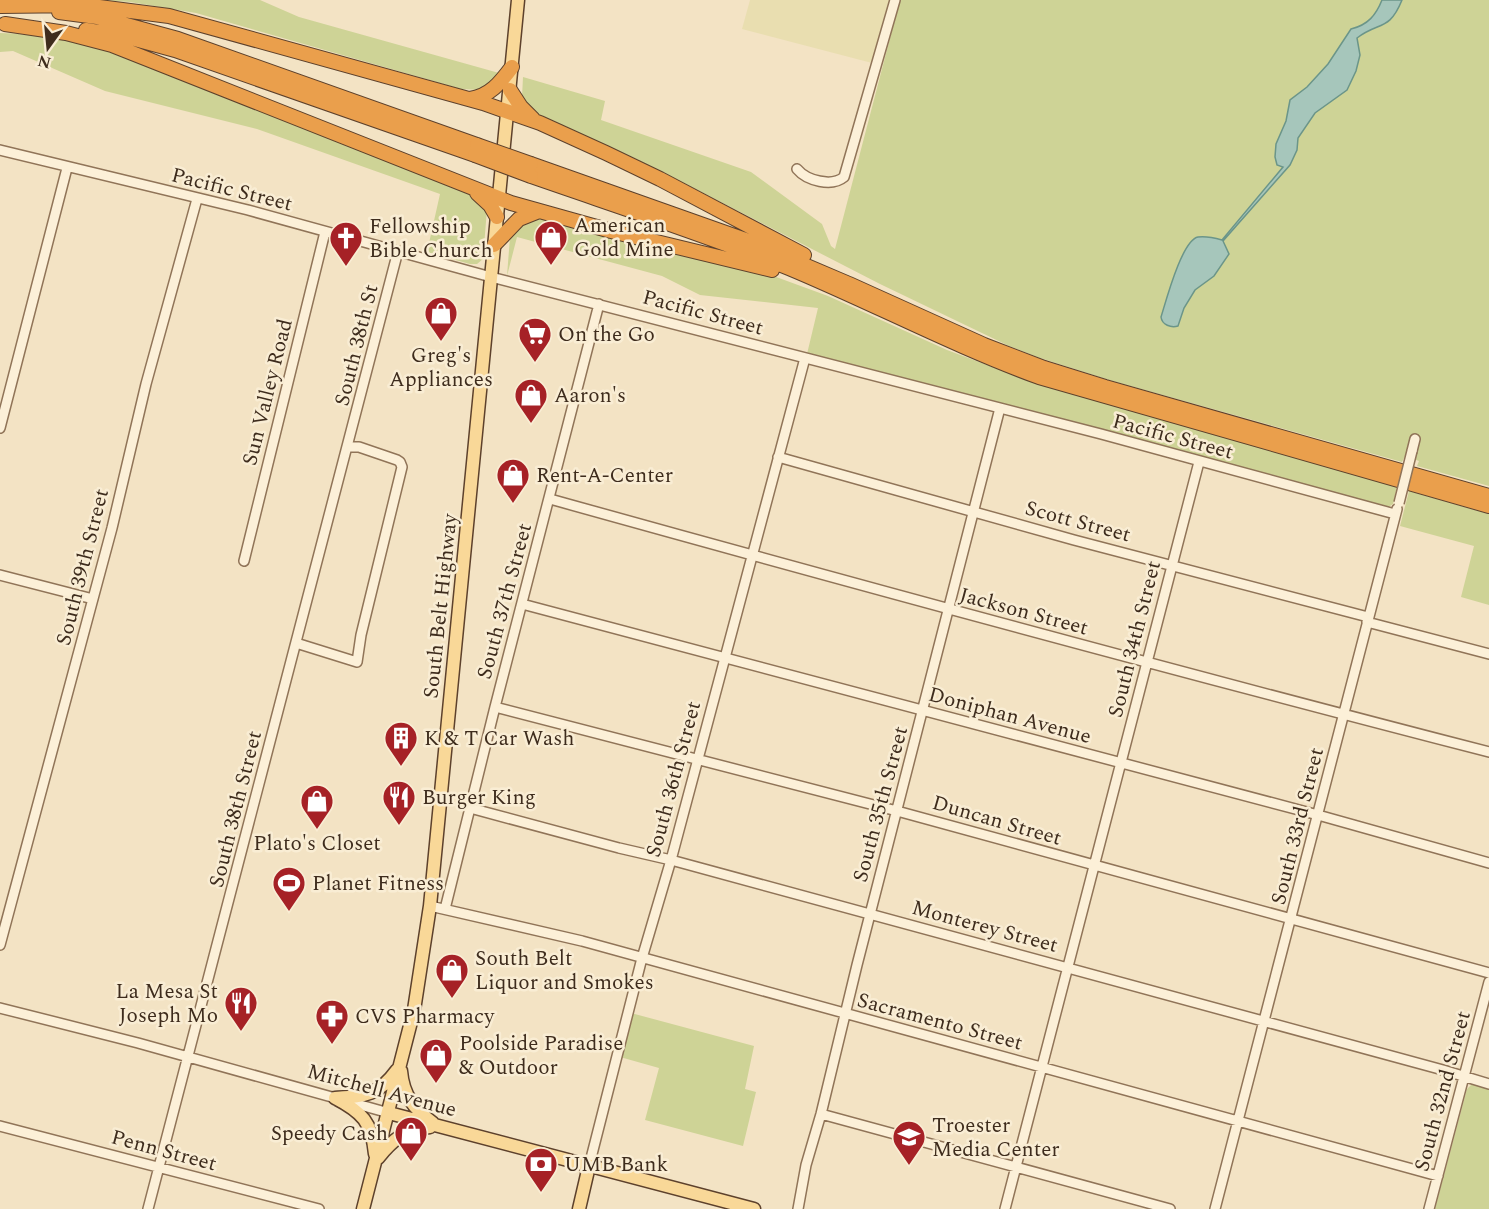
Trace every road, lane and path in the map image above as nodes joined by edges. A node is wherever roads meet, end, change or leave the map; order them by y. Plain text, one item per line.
1 (518, 0) edge
2 (895, 0) edge
3 (0, 7) edge
4 (3, 24) edge
5 (512, 67) junction
6 (510, 90) junction
7 (470, 99) junction
8 (508, 112) junction
9 (540, 123) junction
10 (0, 150) edge
11 (476, 150) junction
12 (67, 168) junction
13 (797, 169) dead end
14 (531, 170) junction
15 (473, 189) junction
16 (197, 199) junction
17 (499, 199) junction
18 (539, 211) junction
19 (497, 217) junction
20 (325, 232) junction
21 (494, 246) junction
22 (398, 251) junction
23 (491, 277) junction
24 (844, 292) junction
25 (882, 298) junction
26 (599, 304) junction
27 (805, 358) junction
28 (1000, 408) junction
29 (0, 428) edge
30 (1415, 439) dead end
31 (349, 447) junction
32 (778, 457) junction
33 (1199, 462) junction
34 (1489, 496) edge
35 (550, 499) junction
36 (1489, 506) edge
37 (974, 511) junction
38 (1395, 514) junction
39 (753, 556) junction
40 (244, 561) dead end
41 (1171, 565) junction
42 (0, 575) edge
43 (93, 599) junction
44 (522, 604) junction
45 (949, 609) junction
46 (1368, 620) junction
47 (296, 643) junction
48 (1489, 654) edge
49 (725, 656) junction
50 (1147, 663) junction
51 (495, 708) junction
52 (923, 711) junction
53 (1343, 716) junction
54 (1489, 752) edge
55 (698, 759) junction
56 (1121, 764) junction
57 (470, 808) junction
58 (897, 811) junction
59 (1318, 815) junction
60 (671, 860) junction
61 (1489, 863) edge
62 (1095, 866) junction
63 (430, 906) junction
64 (446, 909) junction
65 (870, 915) junction
66 (1291, 920) junction
67 (0, 945) edge
68 (642, 958) junction
69 (1068, 967) junction
70 (1489, 973) edge
71 (1489, 982) edge
72 (0, 1008) edge
73 (845, 1014) junction
74 (1266, 1021) junction
75 (189, 1058) junction
76 (401, 1064) junction
77 (1042, 1066) junction
78 (1465, 1076) junction
79 (1489, 1084) edge
80 (335, 1098) junction
81 (388, 1113) junction
82 (821, 1114) junction
83 (1239, 1121) junction
84 (0, 1126) edge
85 (438, 1126) junction
86 (376, 1161) junction
87 (589, 1166) junction
88 (1016, 1167) junction
89 (159, 1168) junction
90 (1438, 1176) junction
91 (148, 1209) edge
92 (318, 1209) edge
93 (363, 1209) edge
94 (579, 1209) edge
95 (754, 1209) edge
96 (798, 1209) edge
97 (1005, 1209) edge
98 (1170, 1209) edge
99 (1215, 1209) edge
100 (1430, 1209) edge

1 - 5 main road, South Belt Highway
2 - 13 street
3 - 7 highway
3 - 11 highway
4 - 11 highway
4 - 15 highway
5 - 6 main road, South Belt Highway
5 - 7 highway
6 - 8 main road, South Belt Highway
6 - 9 highway
7 - 8 highway
8 - 9 highway
8 - 17 main road, South Belt Highway
9 - 25 highway
10 - 12 street, Pacific Street
11 - 14 highway, bridge
12 - 16 street, Pacific Street
12 - 29 street
14 - 24 highway
14 - 25 highway
15 - 17 highway
15 - 19 highway
16 - 20 street, Pacific Street
16 - 43 street, South 39th Street
17 - 18 highway
17 - 19 main road, South Belt Highway
18 - 21 highway
18 - 24 highway
19 - 21 main road, South Belt Highway
20 - 22 street, Pacific Street
20 - 40 street, Sun Valley Road
21 - 23 main road, South Belt Highway
22 - 23 street, Pacific Street
22 - 31 street, South 38th St
23 - 26 street, Pacific Street
23 - 63 main road, South Belt Highway
24 - 36 highway
25 - 34 highway
26 - 27 street, Pacific Street
26 - 35 street, South 37th Street
27 - 28 street, Pacific Street
27 - 32 street, South 36th Street
28 - 33 street, Pacific Street
28 - 37 street, South 35th Street
30 - 38 street, South 33rd Street, bridge
31 - 47 street, South 38th Street
31 - 47 street
32 - 37 street, Scott Street
32 - 39 street, South 36th Street
33 - 38 street, Pacific Street
33 - 41 street, South 34th Street
35 - 39 street, Jackson Street
35 - 44 street, South 37th Street
37 - 41 street, Scott Street
37 - 45 street, South 35th Street
38 - 46 street, South 33rd Street
39 - 45 street, Jackson Street
39 - 49 street, South 36th Street
41 - 46 street, Scott Street
41 - 50 street, South 34th Street
42 - 43 street
43 - 67 street, South 39th Street
44 - 49 street, Doniphan Avenue
44 - 51 street, South 37th Street
45 - 50 street, Jackson Street
45 - 52 street, South 35th Street
46 - 48 street, Scott Street
46 - 53 street, South 33rd Street
47 - 75 street, South 38th Street
49 - 52 street, Doniphan Avenue
49 - 55 street, South 36th Street
50 - 53 street, Jackson Street
50 - 56 street, South 34th Street
51 - 55 street, Duncan Street
51 - 57 street, South 37th Street
52 - 56 street, Doniphan Avenue
52 - 58 street, South 35th Street
53 - 54 street, Jackson Street
53 - 59 street, South 33rd Street
55 - 58 street, Duncan Street
55 - 60 street, South 36th Street
56 - 59 street, Doniphan Avenue
56 - 62 street, South 34th Street
57 - 60 street, Monterey Street
57 - 64 street, South 37th Street
58 - 62 street, Duncan Street
58 - 65 street, South 35th Street
59 - 61 street, Doniphan Avenue
59 - 66 street, South 33rd Street
60 - 65 street, Monterey Street
60 - 68 street, South 36th Street
62 - 66 street, Duncan Street
62 - 69 street, South 34th Street
63 - 64 street, Sacramento Street
63 - 76 main road, South Belt Highway
64 - 68 street, Sacramento Street
65 - 69 street, Monterey Street
65 - 73 street, South 35th Street
66 - 70 street, Duncan Street
66 - 74 street, South 33rd Street
68 - 73 street, Sacramento Street
68 - 87 street, South 36th Street
69 - 74 street, Monterey Street
69 - 77 street, South 34th Street
71 - 78 street, South 32nd Street
72 - 75 street, Mitchell Avenue
73 - 77 street, Sacramento Street
73 - 82 street, South 35th Street
74 - 78 street, Monterey Street
74 - 83 street, South 33rd Street
75 - 80 street, Mitchell Avenue
75 - 89 street, South 38th Street
76 - 80 main road
76 - 81 main road, South Belt Highway
76 - 85 main road
77 - 83 street, Sacramento Street
77 - 88 street, South 34th Street
78 - 79 street, Monterey Street
78 - 90 street, South 32nd Street
80 - 81 street, Mitchell Avenue
80 - 86 main road
81 - 85 main road, Mitchell Avenue
81 - 86 main road, South Belt Highway
82 - 88 street
82 - 96 street, South 35th Street
83 - 90 street, Sacramento Street
83 - 99 street, South 33rd Street
84 - 89 street, Penn Street
85 - 86 main road
85 - 87 main road, Mitchell Avenue
86 - 93 main road, South Belt Highway
87 - 94 main road, South 36th Street
87 - 95 main road, Mitchell Avenue
88 - 97 street, South 34th Street
88 - 98 street
89 - 91 street, South 38th Street
89 - 92 street, Penn Street
90 - 100 street, South 32nd Street

